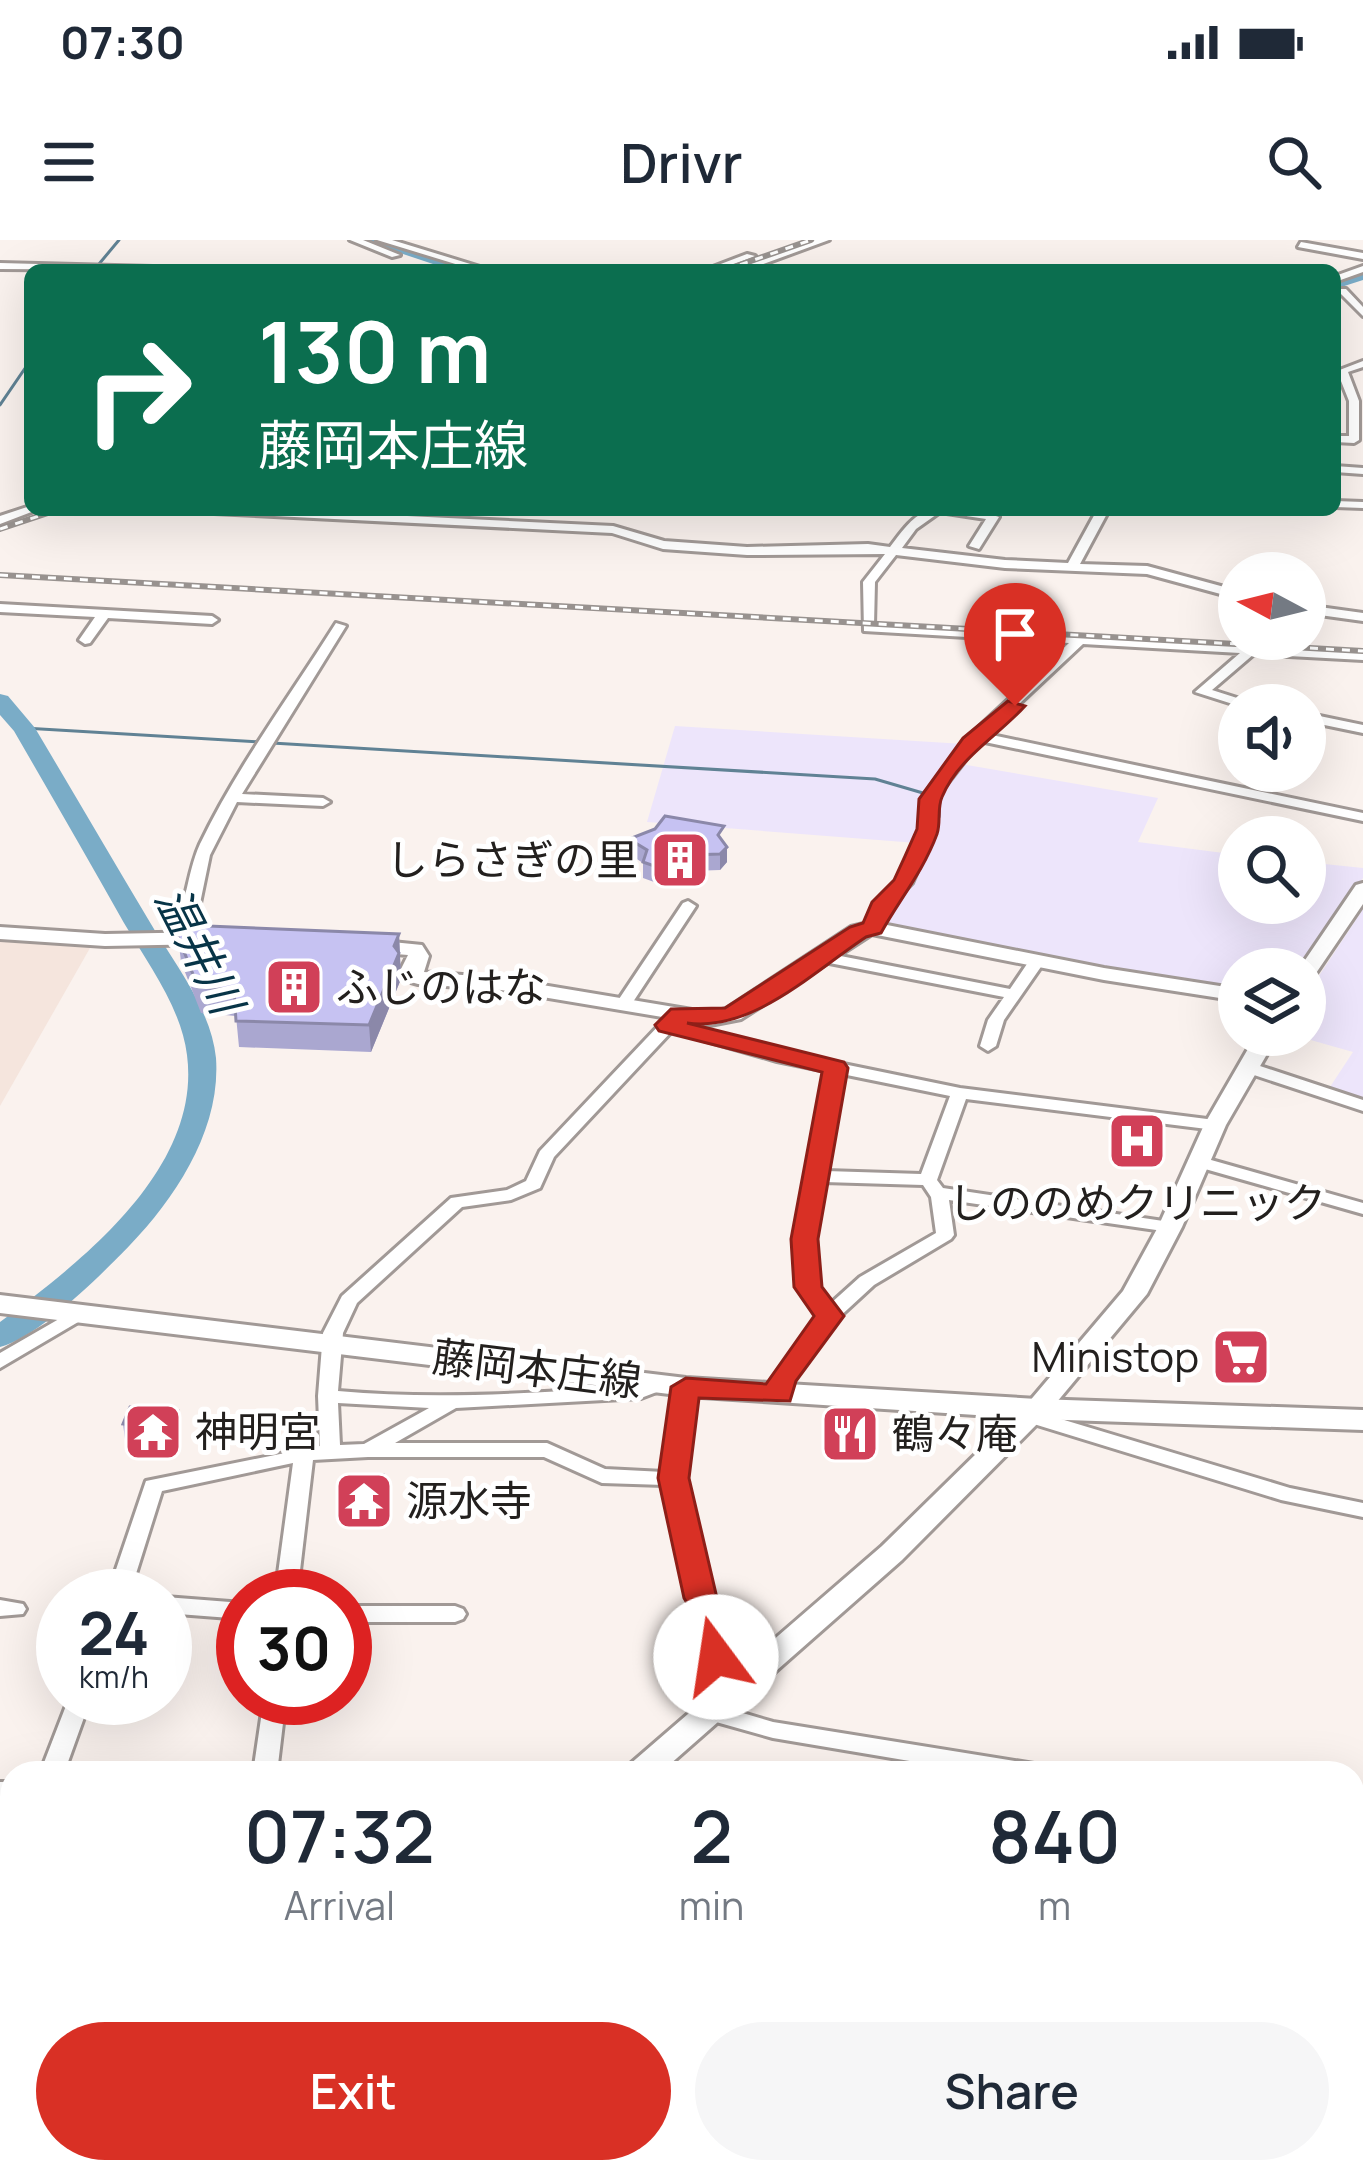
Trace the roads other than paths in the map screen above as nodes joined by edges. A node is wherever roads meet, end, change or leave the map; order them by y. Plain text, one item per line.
1 (355, 240) edge
2 (382, 240) edge
3 (795, 240) edge
4 (824, 240) edge
5 (1300, 245) dead end
6 (1363, 256) edge
7 (427, 264) edge
8 (464, 264) edge
9 (727, 264) edge
10 (755, 264) edge
11 (1363, 364) edge
12 (1341, 439) edge
13 (334, 516) edge
14 (930, 516) edge
15 (985, 516) edge
16 (1100, 516) edge
17 (975, 545) dead end
18 (894, 551) junction
19 (1072, 567) junction
20 (1218, 588) edge
21 (0, 608) edge
22 (1326, 612) edge
23 (105, 614) junction
24 (1363, 617) edge
25 (212, 620) dead end
26 (340, 626) dead end
27 (85, 640) dead end
28 (1079, 641) junction
29 (1218, 647) edge
30 (1326, 654) edge
31 (1363, 656) edge
32 (1239, 660) edge
33 (1218, 696) edge
34 (1326, 721) edge
35 (1363, 729) edge
36 (976, 736) junction
37 (232, 798) junction
38 (323, 802) dead end
39 (1363, 817) edge
40 (1363, 890) edge
41 (688, 906) dead end
42 (872, 928) junction
43 (0, 934) edge
44 (227, 938) edge
45 (154, 939) junction
46 (350, 944) edge
47 (1323, 948) edge
48 (820, 957) junction
49 (1037, 961) junction
50 (1218, 991) edge
51 (1016, 995) junction
52 (623, 1005) junction
53 (674, 1020) junction
54 (988, 1046) dead end
55 (1254, 1056) edge
56 (1248, 1066) junction
57 (835, 1068) junction
58 (960, 1093) junction
59 (1363, 1106) edge
60 (1215, 1125) junction
61 (1197, 1161) junction
62 (816, 1176) junction
63 (933, 1186) junction
64 (1362, 1208) edge
65 (1170, 1227) junction
66 (14, 1305) edge
67 (70, 1313) junction
68 (829, 1316) junction
69 (335, 1345) junction
70 (0, 1362) edge
71 (673, 1386) junction
72 (779, 1394) junction
73 (328, 1396) junction
74 (451, 1404) junction
75 (1034, 1413) junction
76 (1363, 1420) edge
77 (368, 1450) junction
78 (330, 1453) junction
79 (304, 1454) junction
80 (673, 1478) junction
81 (1363, 1510) edge
82 (127, 1569) edge
83 (289, 1569) edge
84 (372, 1614) edge
85 (455, 1614) dead end
86 (710, 1712) junction
87 (70, 1725) edge
88 (271, 1725) edge
89 (56, 1761) edge
90 (267, 1761) edge
91 (654, 1761) edge
92 (945, 1761) edge

1 - 7 street
2 - 8 street
3 - 9 street
4 - 10 street
5 - 6 street
11 - 12 street
13 - 18 street
14 - 18 street
15 - 17 street
16 - 19 street
18 - 19 street
18 - 28 street
19 - 20 street
21 - 23 street
22 - 24 street
23 - 25 street
23 - 27 street
26 - 37 street
28 - 29 street
28 - 36 street
30 - 31 street
32 - 33 street
34 - 35 street
36 - 39 street
36 - 42 street
37 - 38 street
37 - 45 street
40 - 47 main road
41 - 52 street
42 - 48 main road
42 - 49 main road
43 - 45 main road
44 - 45 main road
46 - 52 main road
48 - 51 street
48 - 53 main road
49 - 50 main road
49 - 51 street
51 - 54 street
52 - 53 main road
53 - 57 street
53 - 69 street
55 - 56 main road
56 - 59 street
56 - 60 main road
57 - 58 street
57 - 62 street
58 - 60 street
58 - 63 street
60 - 61 main road
61 - 64 street
61 - 65 main road
62 - 63 street
62 - 68 street
63 - 65 street
63 - 68 street
65 - 75 main road
66 - 67 main road, 藤岡本庄線
67 - 69 main road, 藤岡本庄線
67 - 70 street
68 - 72 street
69 - 71 main road, 藤岡本庄線
69 - 73 street
71 - 72 main road, 藤岡本庄線
71 - 74 street
71 - 80 street
72 - 75 main road, 藤岡本庄線
73 - 74 street
73 - 78 street
74 - 77 street
75 - 76 main road, 藤岡本庄線
75 - 81 street
75 - 86 main road
77 - 78 street
77 - 80 street
78 - 79 street
79 - 82 street
79 - 83 street
80 - 86 street
84 - 85 street
86 - 91 main road
86 - 92 street
87 - 89 street
88 - 90 street

